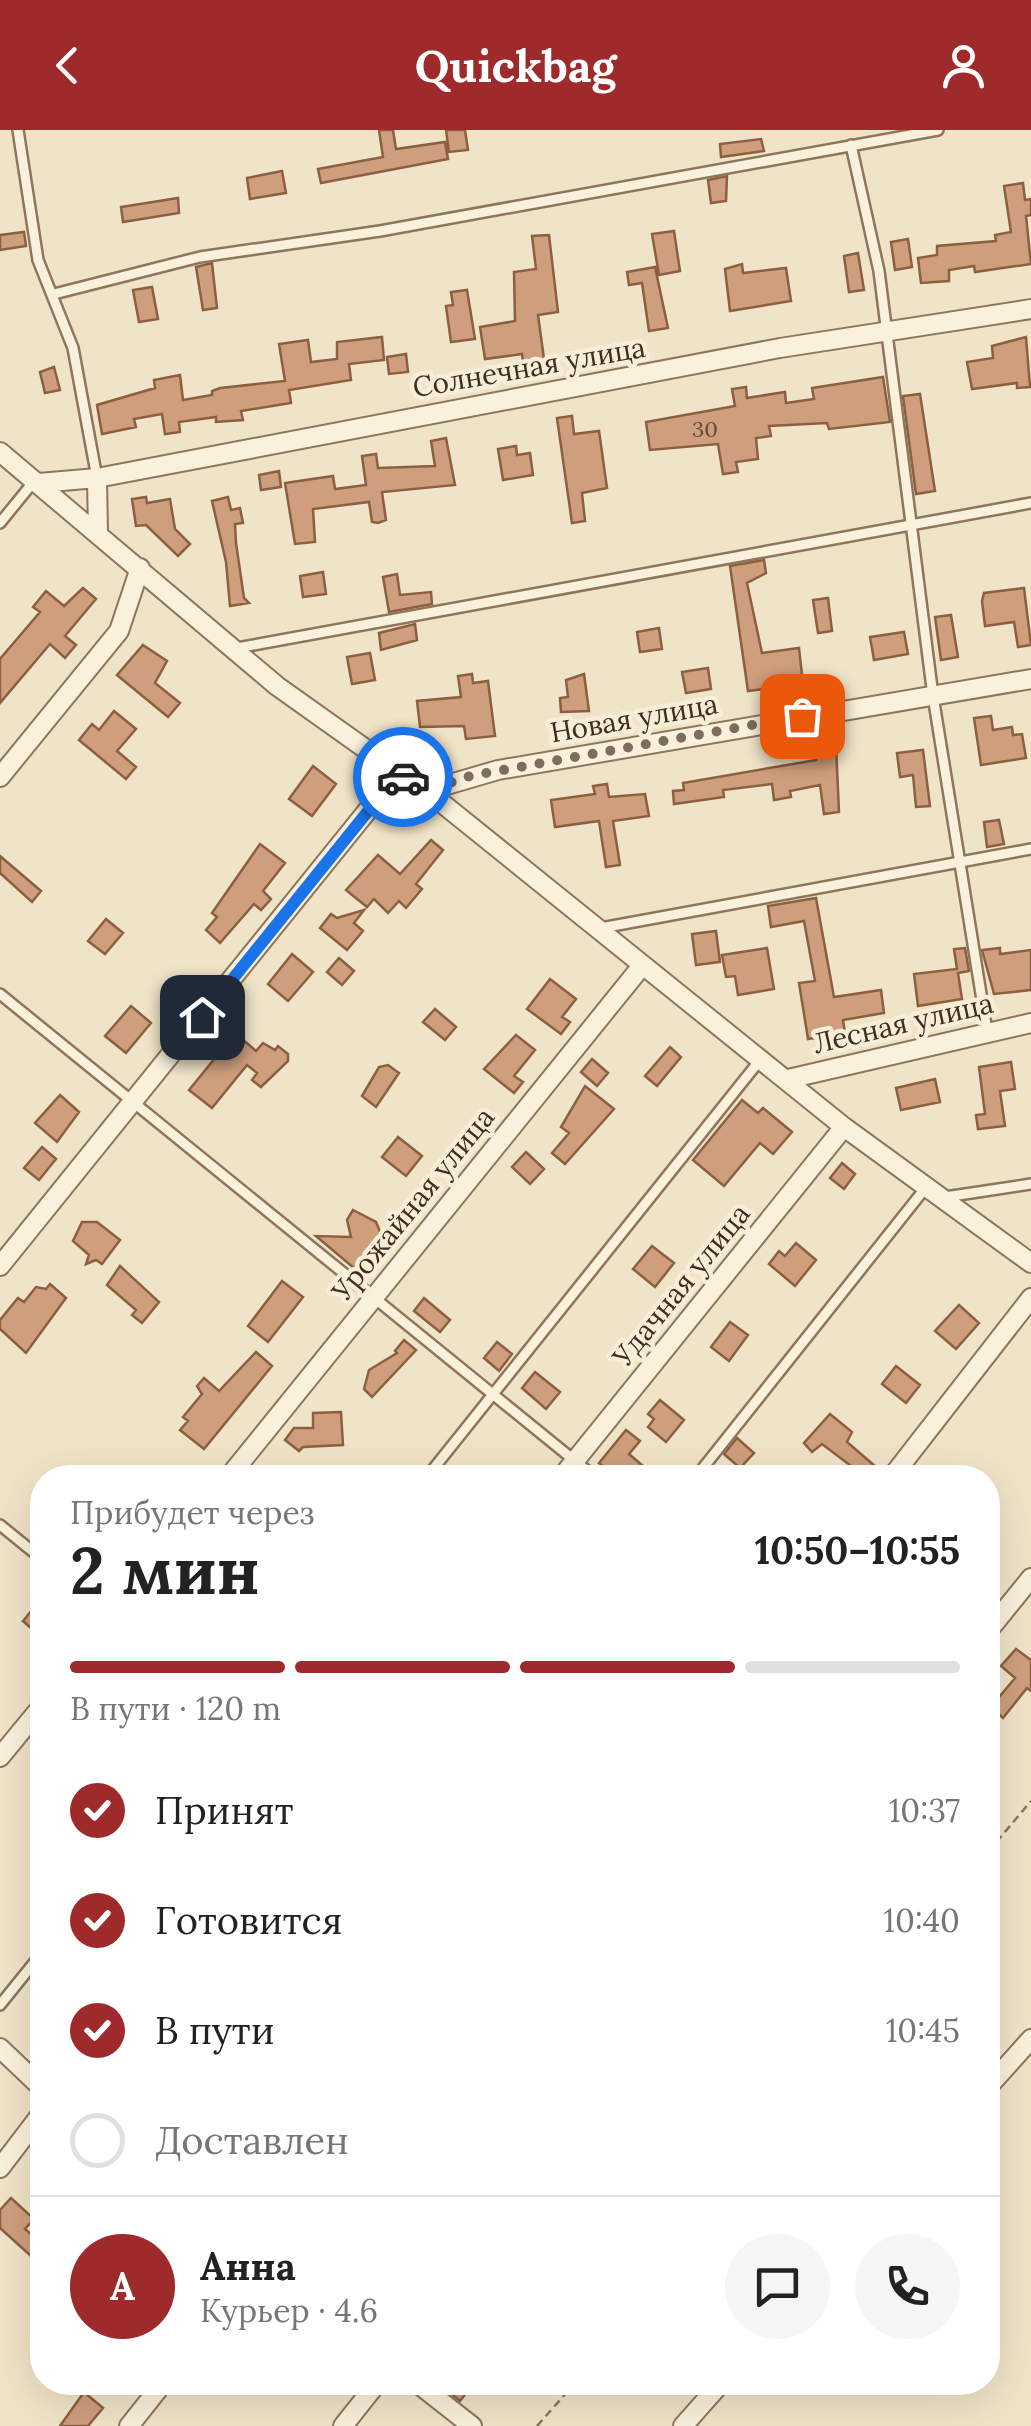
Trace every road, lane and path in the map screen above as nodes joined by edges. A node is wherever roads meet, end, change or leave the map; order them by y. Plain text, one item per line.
1 (18, 130) edge
2 (938, 130) edge
3 (851, 145) junction
4 (54, 294) junction
5 (1031, 309) edge
6 (887, 331) junction
7 (0, 452) edge
8 (97, 478) junction
9 (37, 481) junction
10 (1031, 502) edge
11 (0, 522) edge
12 (910, 523) junction
13 (98, 532) junction
14 (140, 568) junction
15 (234, 649) junction
16 (1031, 680) edge
17 (933, 696) junction
18 (398, 774) junction
19 (0, 778) edge
20 (426, 791) junction
21 (1031, 849) edge
22 (958, 863) junction
23 (594, 930) junction
24 (641, 967) junction
25 (0, 994) edge
26 (1031, 1023) edge
27 (987, 1031) junction
28 (761, 1058) junction
29 (788, 1079) junction
30 (133, 1103) junction
31 (844, 1127) junction
32 (1031, 1184) edge
33 (934, 1192) junction
34 (1031, 1263) edge
35 (0, 1266) edge
36 (374, 1296) junction
37 (1031, 1298) edge
38 (495, 1394) junction
39 (575, 1461) junction
40 (238, 1465) edge
41 (437, 1465) edge
42 (572, 1465) edge
43 (580, 1465) edge
44 (707, 1465) edge
45 (901, 1465) edge
46 (0, 1525) edge
47 (30, 1550) edge
48 (1031, 1578) edge
49 (1000, 1616) edge
50 (30, 1721) edge
51 (0, 1757) edge
52 (1031, 1801) edge
53 (1000, 1838) edge
54 (30, 1968) edge
55 (0, 2005) edge
56 (1031, 2039) edge
57 (0, 2048) edge
58 (1000, 2074) edge
59 (30, 2077) edge
60 (30, 2129) edge
61 (0, 2168) edge
62 (154, 2395) edge
63 (367, 2395) edge
64 (433, 2395) edge
65 (564, 2395) edge
66 (710, 2395) edge
67 (129, 2426) edge
68 (342, 2426) edge
69 (472, 2426) edge
70 (537, 2426) edge
71 (683, 2426) edge

1 - 4 lane
2 - 3 lane
3 - 4 lane
3 - 6 lane
4 - 8 lane
5 - 6 street, Солнечная улица
6 - 8 street, Солнечная улица
6 - 12 lane
7 - 9 street
8 - 9 street, Солнечная улица
8 - 13 street
9 - 11 lane
9 - 13 street
10 - 12 lane
12 - 15 lane
12 - 17 lane
13 - 14 street
14 - 15 street
14 - 19 street
15 - 18 street
16 - 17 street, Новая улица
17 - 20 street, Новая улица
17 - 22 lane
18 - 20 street
18 - 30 street
20 - 23 street
21 - 22 lane
22 - 23 lane
22 - 27 lane
23 - 24 street
24 - 28 street
24 - 36 street, Урожайная улица
25 - 30 lane
26 - 27 street, Лесная улица
27 - 29 street, Лесная улица
28 - 29 street
28 - 38 lane
29 - 31 street
30 - 35 street
30 - 36 lane
31 - 33 street
31 - 39 street, Удачная улица
32 - 33 lane
33 - 34 street
33 - 44 lane
36 - 38 lane
36 - 40 street, Урожайная улица
37 - 45 street
38 - 39 lane
38 - 41 lane
39 - 42 street, Удачная улица
39 - 43 lane
46 - 47 lane
48 - 49 street
50 - 51 street
52 - 53 path
54 - 55 lane
56 - 58 street
57 - 59 street
60 - 61 street
62 - 67 street
63 - 68 street
64 - 69 street
65 - 70 path
66 - 71 street

